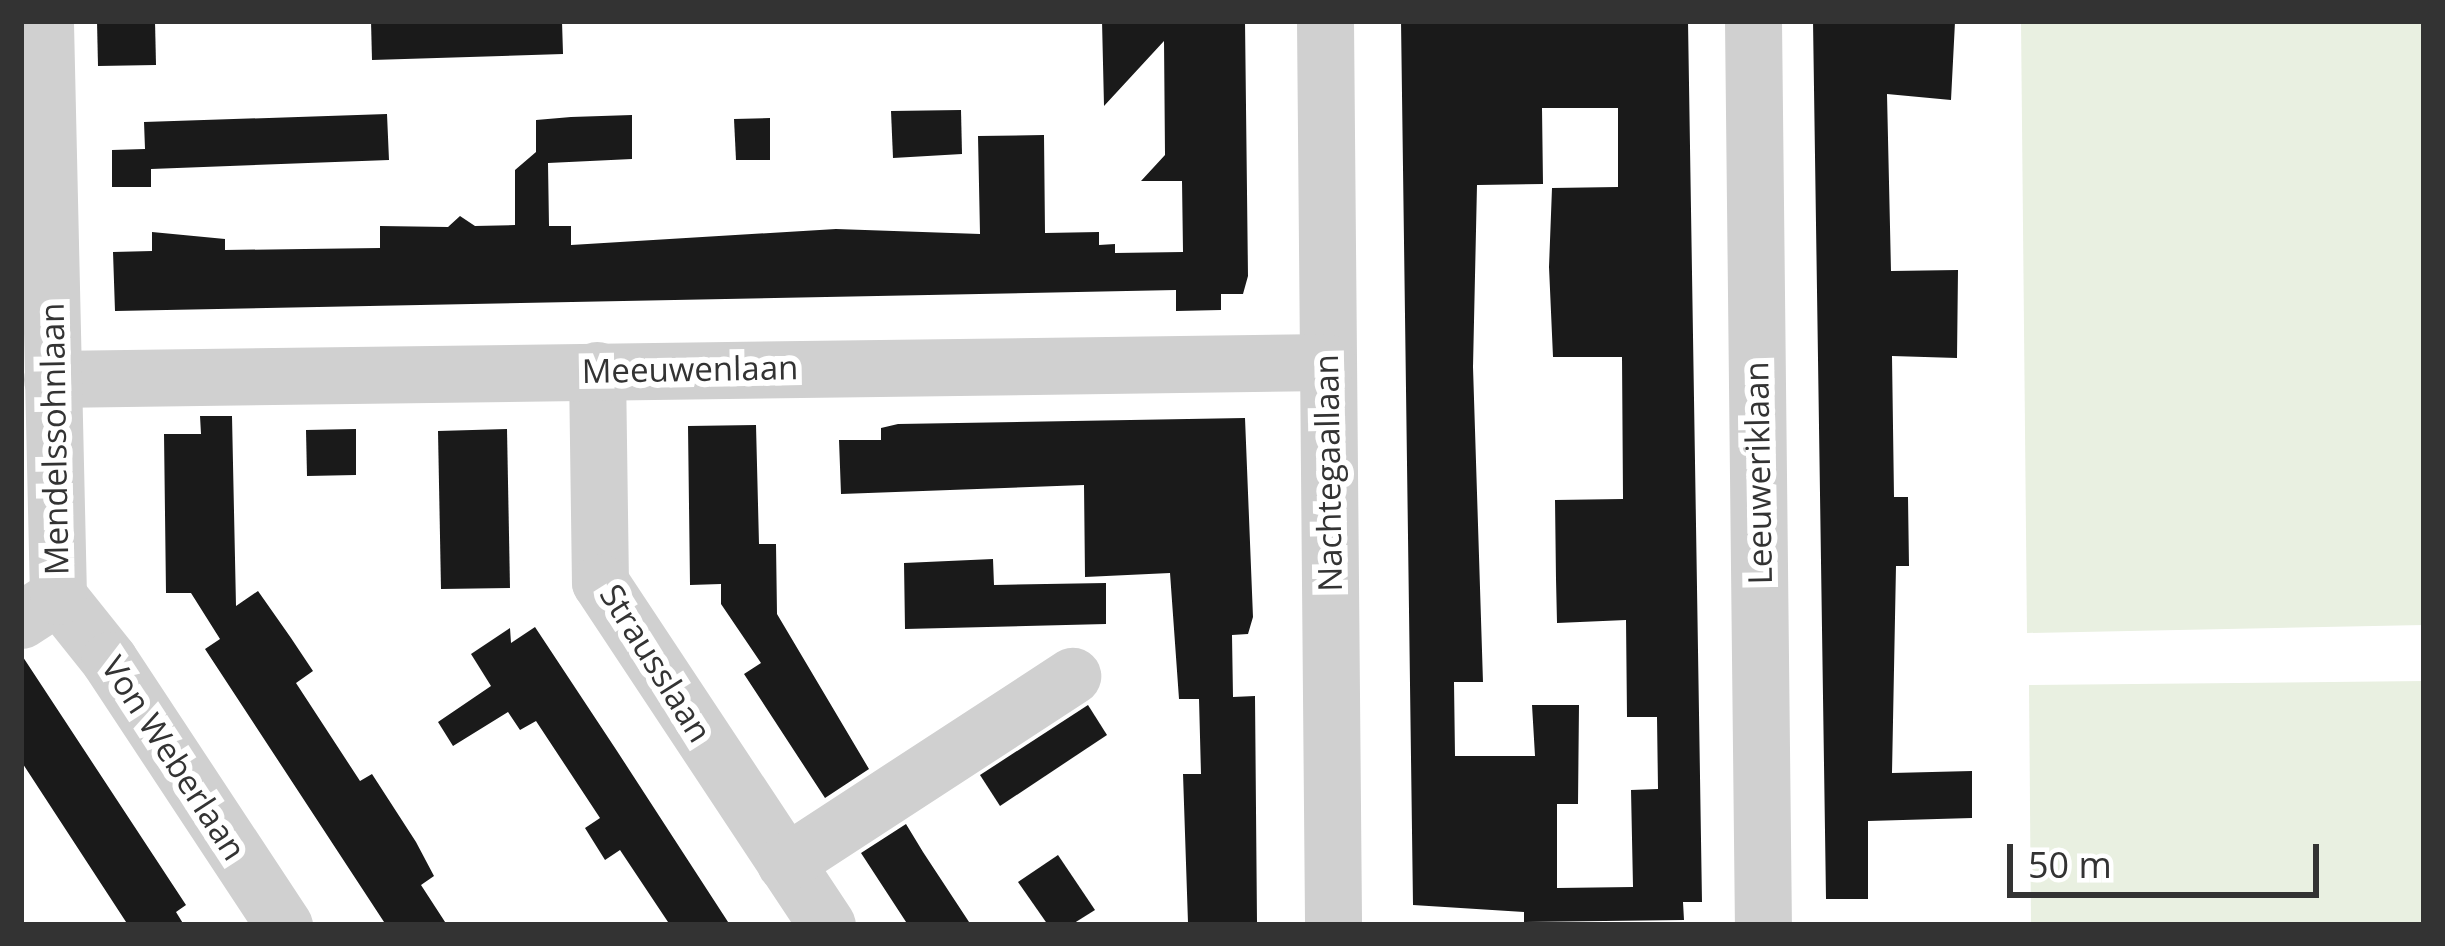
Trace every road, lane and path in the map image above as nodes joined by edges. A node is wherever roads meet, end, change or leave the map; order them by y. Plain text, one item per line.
1 (45, 21) edge
2 (1325, 21) edge
3 (1754, 21) edge
4 (1327, 362) junction
5 (597, 370) junction
6 (52, 379) junction
7 (39, 608) edge
8 (1072, 676) dead end
9 (785, 862) junction
10 (284, 925) edge
11 (827, 925) edge
12 (1334, 925) edge
13 (1762, 925) edge

1 - 6 street, Mendelssohnlaan
2 - 4 street, Nachtegaallaan
3 - 13 street, Leeuweriklaan
4 - 5 street, Meeuwenlaan
4 - 12 street, Nachtegaallaan
5 - 6 street, Meeuwenlaan
5 - 9 street, Strausslaan
6 - 7 street, Mendelssohnlaan
7 - 10 street, Von Weberlaan
8 - 9 street
9 - 11 street, Strausslaan

